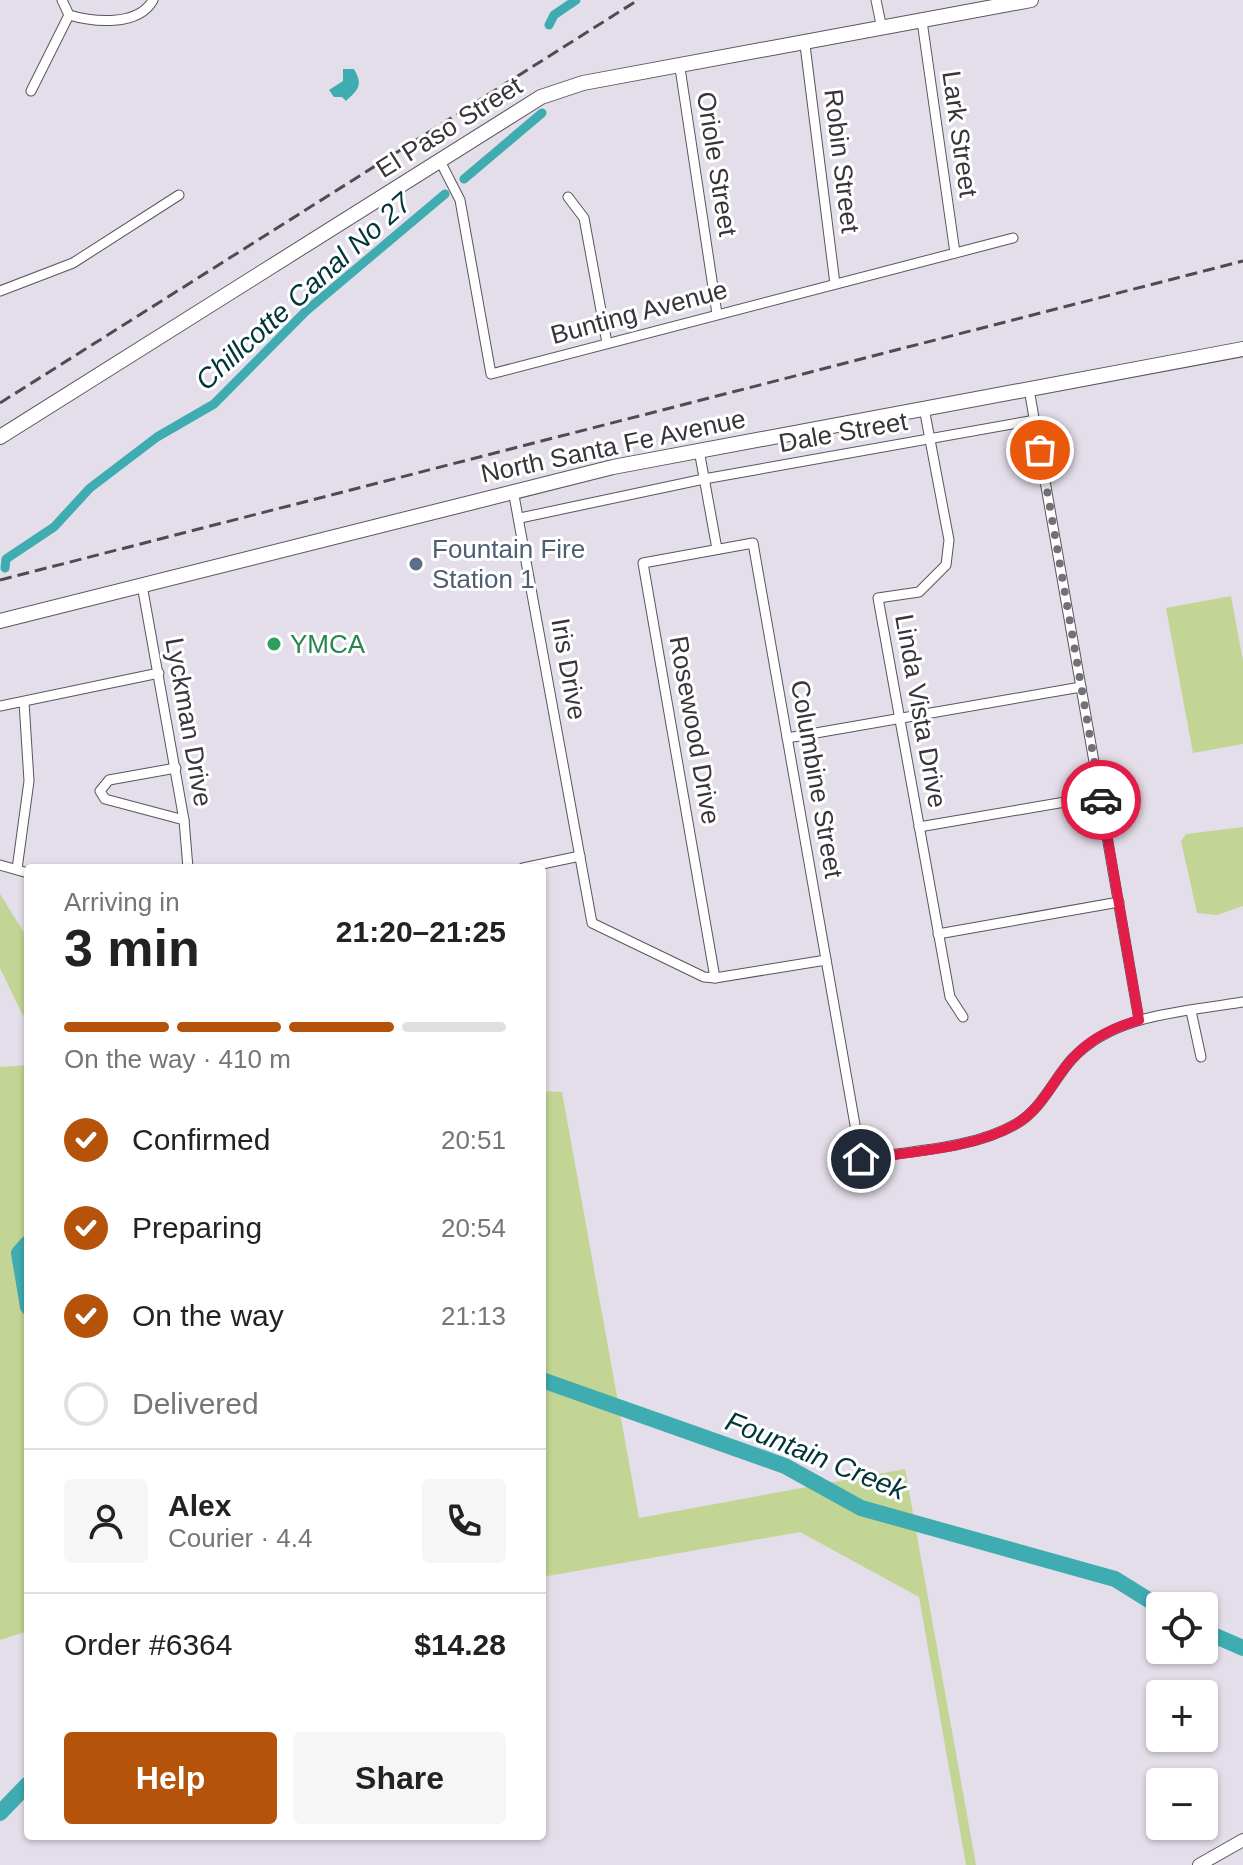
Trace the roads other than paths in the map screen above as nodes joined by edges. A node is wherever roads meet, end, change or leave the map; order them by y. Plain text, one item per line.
1 (62, 0) edge
2 (153, 0) edge
3 (876, 0) edge
4 (1031, 0) edge
5 (69, 15) junction
6 (922, 21) junction
7 (882, 29) junction
8 (805, 45) junction
9 (680, 68) junction
10 (31, 91) dead end
11 (440, 161) junction
12 (179, 195) dead end
13 (568, 197) dead end
14 (1013, 238) dead end
15 (955, 253) junction
16 (835, 284) junction
17 (0, 291) edge
18 (717, 314) junction
19 (607, 343) junction
20 (1243, 349) edge
21 (1029, 389) junction
22 (924, 408) junction
23 (1035, 420) junction
24 (0, 437) edge
25 (930, 438) junction
26 (699, 450) junction
27 (704, 479) junction
28 (513, 490) junction
29 (520, 518) junction
30 (717, 549) junction
31 (142, 585) junction
32 (0, 621) edge
33 (159, 673) junction
34 (1081, 687) junction
35 (24, 702) junction
36 (0, 706) edge
37 (899, 718) junction
38 (787, 738) junction
39 (176, 768) junction
40 (1100, 796) junction
41 (184, 820) junction
42 (919, 827) junction
43 (580, 856) junction
44 (188, 864) edge
45 (542, 864) edge
46 (0, 865) edge
47 (17, 869) junction
48 (24, 872) edge
49 (1119, 902) junction
50 (938, 934) junction
51 (826, 960) junction
52 (715, 978) junction
53 (1243, 1002) edge
54 (1191, 1011) junction
55 (963, 1017) dead end
56 (1139, 1020) junction
57 (1201, 1057) dead end
58 (1243, 1840) edge
59 (1199, 1865) edge

1 - 5 street
2 - 5 street
3 - 7 street
4 - 6 main road, El Paso Street
5 - 10 street
6 - 7 main road, El Paso Street
6 - 15 street, Lark Street
7 - 8 main road, El Paso Street
8 - 9 main road, El Paso Street
8 - 16 street, Robin Street
9 - 11 main road, El Paso Street
9 - 18 street, Oriole Street
11 - 19 street, Bunting Avenue
11 - 24 main road, El Paso Street
12 - 17 street
13 - 19 street
14 - 15 street, Bunting Avenue
15 - 16 street, Bunting Avenue
16 - 18 street, Bunting Avenue
18 - 19 street, Bunting Avenue
20 - 21 main road, North Santa Fe Avenue
21 - 22 main road, North Santa Fe Avenue
21 - 23 street
22 - 25 street, Linda Vista Drive
22 - 26 main road, North Santa Fe Avenue
23 - 25 street, Dale Street
23 - 34 street
25 - 27 street, Dale Street
25 - 37 street, Linda Vista Drive
26 - 27 street
26 - 28 main road, North Santa Fe Avenue
27 - 29 street, Dale Street
27 - 30 street
28 - 29 street, Iris Drive
28 - 31 main road, North Santa Fe Avenue
29 - 43 street, Iris Drive
30 - 38 street, Columbine Street
30 - 52 street, Rosewood Drive
31 - 32 main road, North Santa Fe Avenue
31 - 33 street, Lyckman Drive
33 - 35 street
33 - 39 street, Lyckman Drive
34 - 37 street
34 - 40 street
35 - 36 street
35 - 47 street
37 - 38 street
37 - 42 street, Linda Vista Drive
38 - 51 street, Columbine Street
39 - 41 street, Lyckman Drive
39 - 41 street
40 - 42 street
40 - 49 street
41 - 44 street, Lyckman Drive
42 - 50 street, Linda Vista Drive
43 - 45 street
43 - 52 street, Iris Drive
46 - 47 street
47 - 48 street
49 - 50 street
49 - 56 street
50 - 55 street, Linda Vista Drive
51 - 52 street
51 - 56 street, Columbine Street
53 - 54 street
54 - 56 street
54 - 57 street
58 - 59 street

